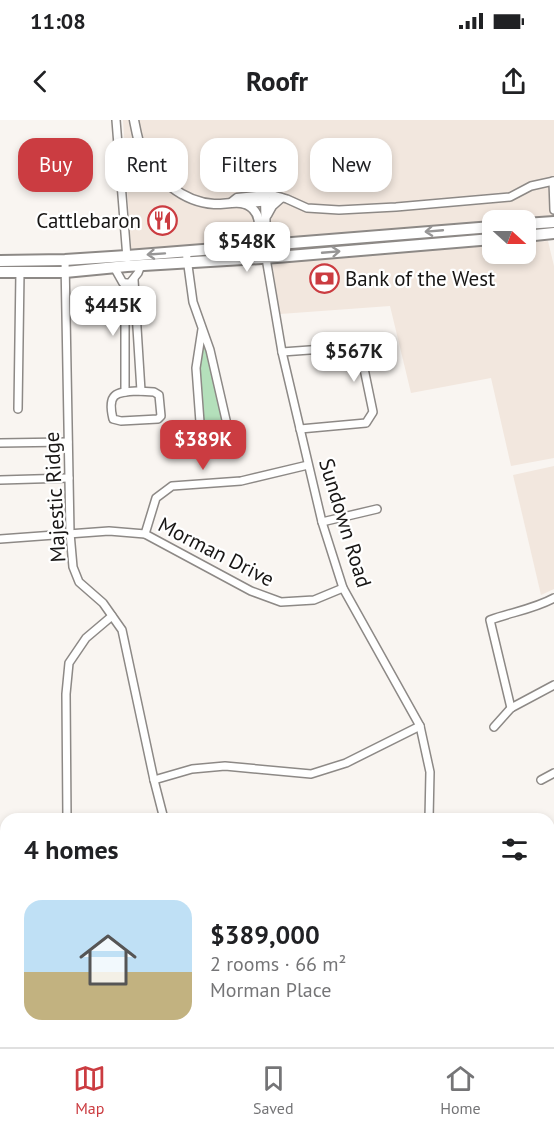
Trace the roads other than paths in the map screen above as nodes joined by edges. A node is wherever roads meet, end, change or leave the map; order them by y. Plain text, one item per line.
1 (116, 120) edge
2 (134, 120) edge
3 (553, 181) edge
4 (281, 198) junction
5 (261, 199) junction
6 (232, 202) junction
7 (243, 204) junction
8 (554, 210) edge
9 (262, 219) junction
10 (554, 222) edge
11 (536, 223) edge
12 (482, 228) edge
13 (554, 233) edge
14 (536, 235) edge
15 (482, 240) edge
16 (263, 245) junction
17 (186, 257) junction
18 (266, 258) junction
19 (0, 261) edge
20 (127, 261) junction
21 (141, 265) junction
22 (65, 266) junction
23 (114, 267) junction
24 (0, 272) edge
25 (20, 272) junction
26 (134, 280) junction
27 (125, 283) junction
28 (202, 329) junction
29 (282, 352) junction
30 (141, 391) junction
31 (125, 392) junction
32 (18, 409) dead end
33 (300, 429) junction
34 (68, 442) junction
35 (0, 443) edge
36 (308, 465) junction
37 (69, 478) junction
38 (0, 480) edge
39 (377, 509) dead end
40 (322, 522) junction
41 (70, 533) junction
42 (145, 534) junction
43 (0, 539) edge
44 (343, 588) junction
45 (554, 598) edge
46 (112, 616) junction
47 (554, 685) edge
48 (511, 708) junction
49 (420, 726) junction
50 (494, 727) dead end
51 (554, 773) edge
52 (154, 780) junction
53 (541, 780) dead end
54 (67, 813) edge
55 (162, 813) edge
56 (429, 813) edge

1 - 20 street
2 - 6 street
3 - 4 street
3 - 8 street
4 - 5 street
4 - 9 street
5 - 6 street
5 - 7 street
5 - 9 street, Sundown Road
6 - 7 street
7 - 9 street
9 - 16 street, Sundown Road
10 - 11 main road
12 -> 16 main road
13 - 14 main road
18 -> 15 main road
16 - 17 main road
16 - 18 street, Sundown Road
17 - 18 main road
17 -> 20 main road
17 - 21 main road
17 - 28 street
18 - 29 street, Sundown Road
19 - 22 main road
20 - 21 main road
20 - 22 main road
20 - 23 main road
21 - 26 street
22 - 23 main road
22 - 25 main road
22 - 34 street, Majestic Ridge
23 - 27 street
24 - 25 main road
25 - 32 street
26 - 27 street
26 - 30 street
27 - 31 street
28 - 28 street
29 - 33 street, Sundown Road
29 - 33 street
30 - 31 street
30 - 31 street
33 - 36 street, Sundown Road
34 - 35 street
34 - 37 street, Majestic Ridge
36 - 40 street, Sundown Road
36 - 42 street
37 - 38 street
37 - 41 street, Majestic Ridge
39 - 40 street
40 - 44 street, Sundown Road
41 - 42 street, Morman Drive
41 - 43 street, Morman Drive
41 - 46 street, Majestic Ridge
42 - 44 street, Morman Drive
44 - 49 street, Sundown Road
45 - 48 street
46 - 52 street, Majestic Ridge
46 - 54 street
47 - 48 street
48 - 50 street
49 - 52 street
49 - 56 street, Sundown Road
51 - 53 street
52 - 55 street, Majestic Ridge

